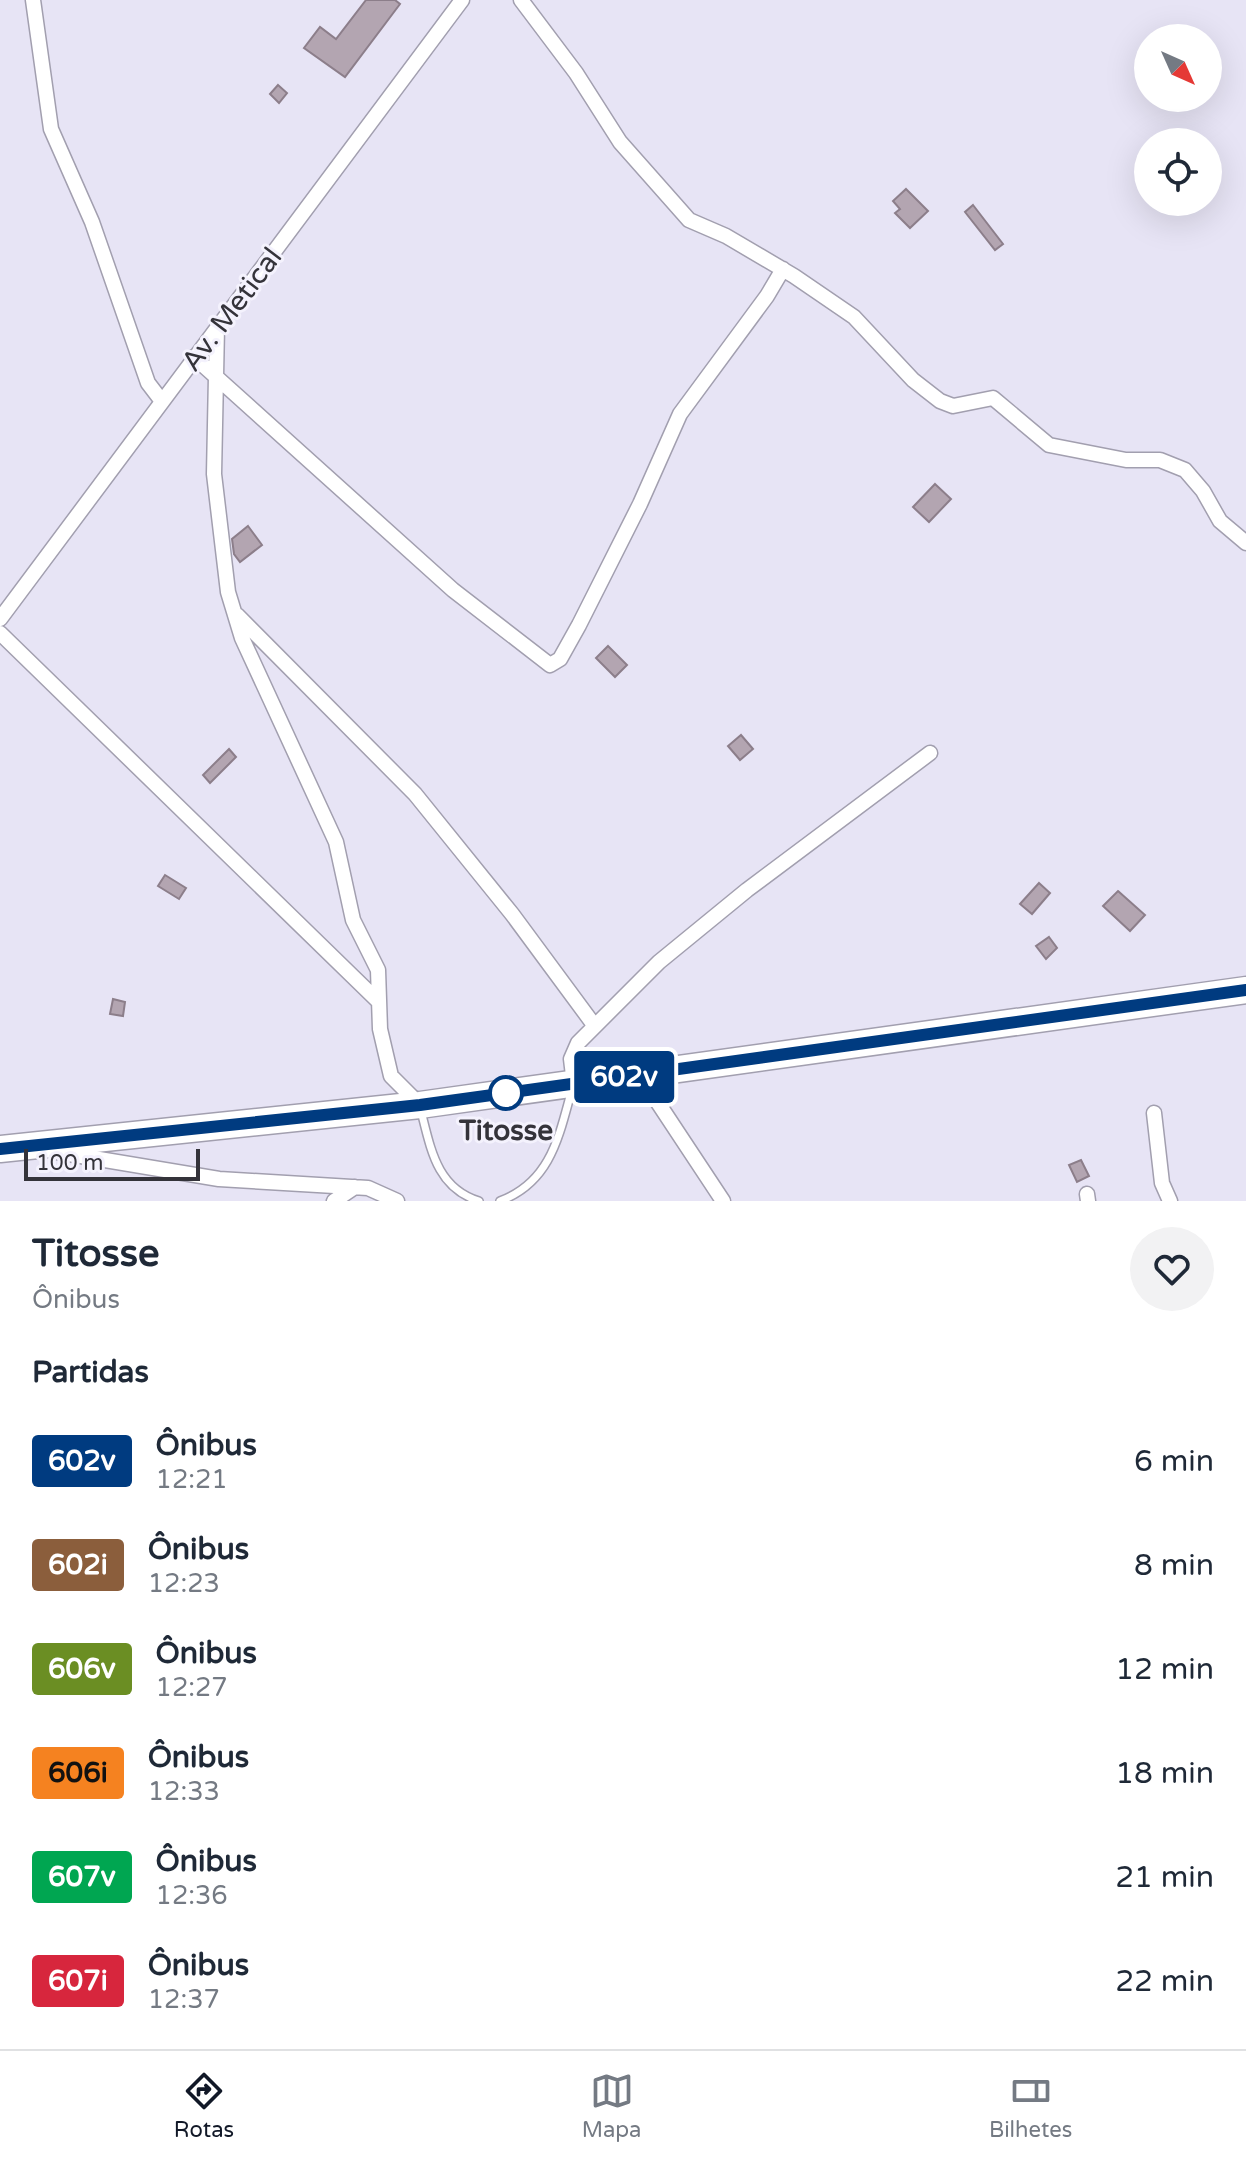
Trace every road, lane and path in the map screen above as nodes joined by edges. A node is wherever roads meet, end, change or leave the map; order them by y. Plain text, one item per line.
1 (33, 0) edge
2 (462, 0) edge
3 (521, 0) edge
4 (783, 269) junction
5 (217, 327) junction
6 (194, 357) junction
7 (217, 378) junction
8 (161, 400) junction
9 (1246, 543) edge
10 (234, 612) junction
11 (0, 619) edge
12 (0, 633) edge
13 (930, 753) dead end
14 (1246, 990) edge
15 (379, 1002) junction
16 (594, 1025) junction
17 (639, 1074) junction
18 (574, 1084) junction
19 (420, 1105) junction
20 (1154, 1113) dead end
21 (9, 1145) edge
22 (356, 1187) junction
23 (334, 1201) edge
24 (397, 1201) edge
25 (479, 1201) edge
26 (500, 1201) edge
27 (723, 1201) edge
28 (1170, 1201) edge

1 - 8 street
2 - 5 street, Av. Metical
3 - 4 street
4 - 7 street
4 - 9 street
5 - 6 street, Av. Metical
5 - 7 street
6 - 7 street
6 - 8 street, Av. Metical
7 - 10 street
8 - 11 street, Av. Metical
10 - 15 street
10 - 16 street
12 - 15 street
13 - 16 street
14 - 17 highway
15 - 19 street
16 - 18 street
17 - 18 highway
17 - 27 street
18 - 19 highway
18 - 26 lane
19 - 21 highway
19 - 25 lane
20 - 28 street
21 - 22 street
22 - 23 street
22 - 24 street

